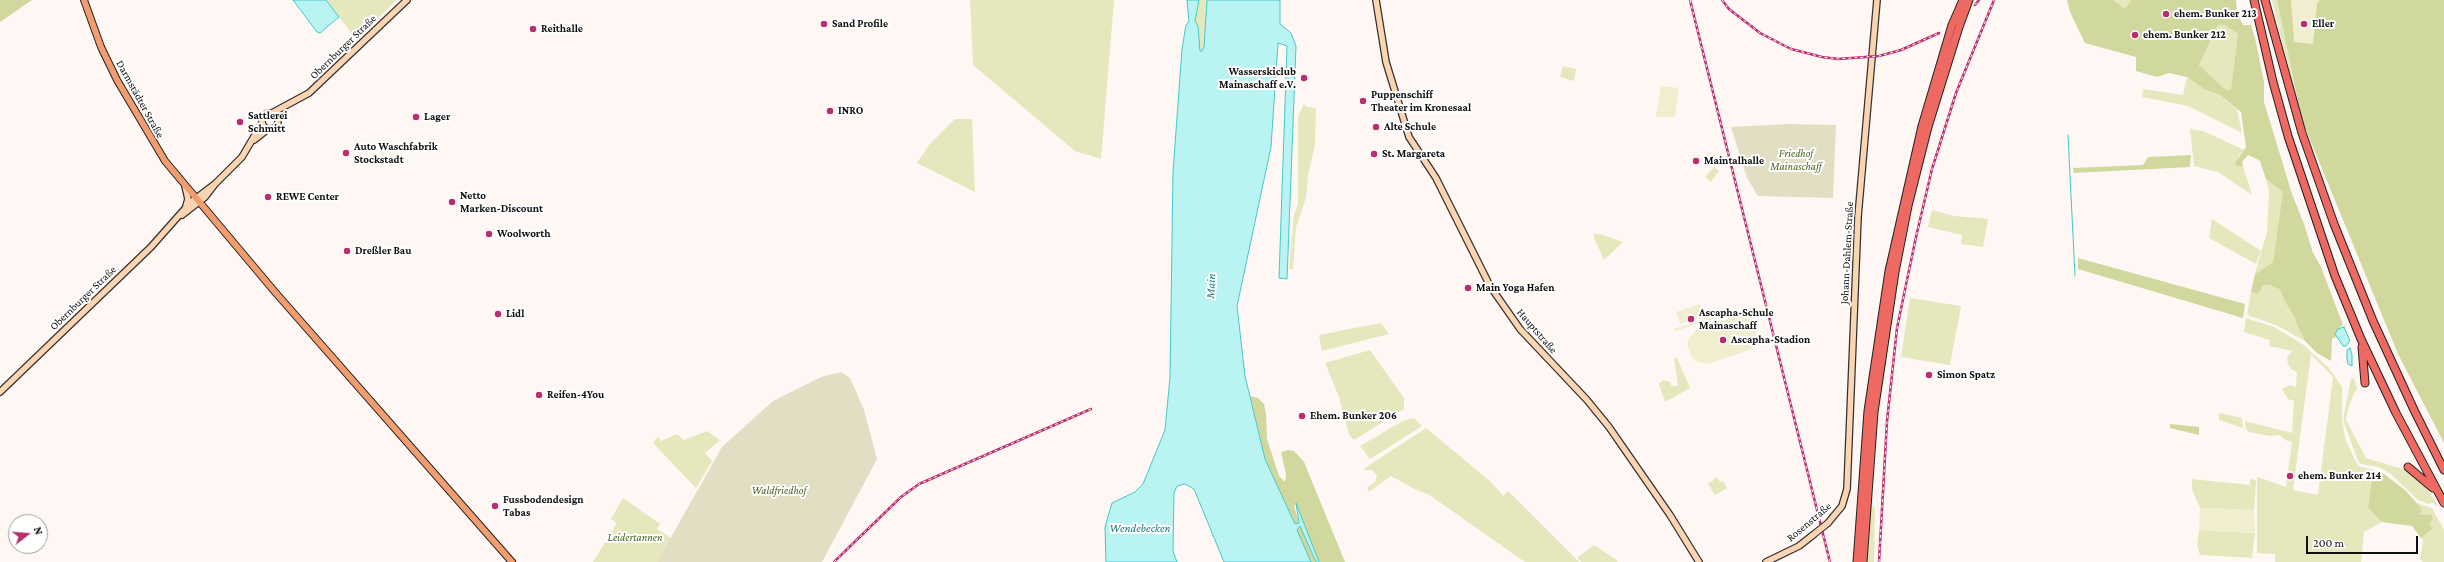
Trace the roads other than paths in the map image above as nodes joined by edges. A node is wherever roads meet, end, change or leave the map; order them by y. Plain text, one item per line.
1 (84, 0) edge
2 (407, 0) edge
3 (1376, 0) edge
4 (1877, 0) edge
5 (1963, 0) edge
6 (1969, 0) edge
7 (2254, 0) edge
8 (2265, 0) edge
9 (290, 104) junction
10 (272, 113) junction
11 (278, 119) junction
12 (262, 123) junction
13 (268, 129) junction
14 (253, 141) junction
15 (185, 186) junction
16 (197, 200) junction
17 (186, 207) junction
18 (178, 218) junction
19 (2361, 339) junction
20 (2365, 383) dead end
21 (0, 392) edge
22 (2408, 467) dead end
23 (2444, 470) edge
24 (2440, 496) junction
25 (2444, 503) edge
26 (1842, 506) joint
27 (512, 562) edge
28 (1699, 562) edge
29 (1766, 562) edge
30 (1856, 562) edge
31 (1863, 562) edge

1 - 15 main road, Darmstädter Straße
2 - 9 street, Obernburger Straße
3 - 28 street, Hauptstraße
4 - 26 street, Johann-Dahlem-Straße
5 - 30 highway
6 - 31 highway
7 - 19 highway
8 - 23 highway
9 - 10 street, Obernburger Straße
9 - 11 street, Obernburger Straße
10 - 11 street
10 - 12 street
11 - 13 street
12 - 13 street
12 - 14 street, Obernburger Straße
13 - 14 street, Obernburger Straße
14 - 16 street, Obernburger Straße
15 - 16 main road, Darmstädter Straße
15 - 17 street
16 - 17 street, Obernburger Straße
16 - 18 street, Obernburger Straße
16 - 27 main road, Darmstädter Straße
17 - 18 street, Obernburger Straße
18 - 21 street, Obernburger Straße
19 - 20 highway
19 - 24 highway
22 - 24 highway
24 - 25 highway
26 - 29 street, Rosenstraße, bridge

